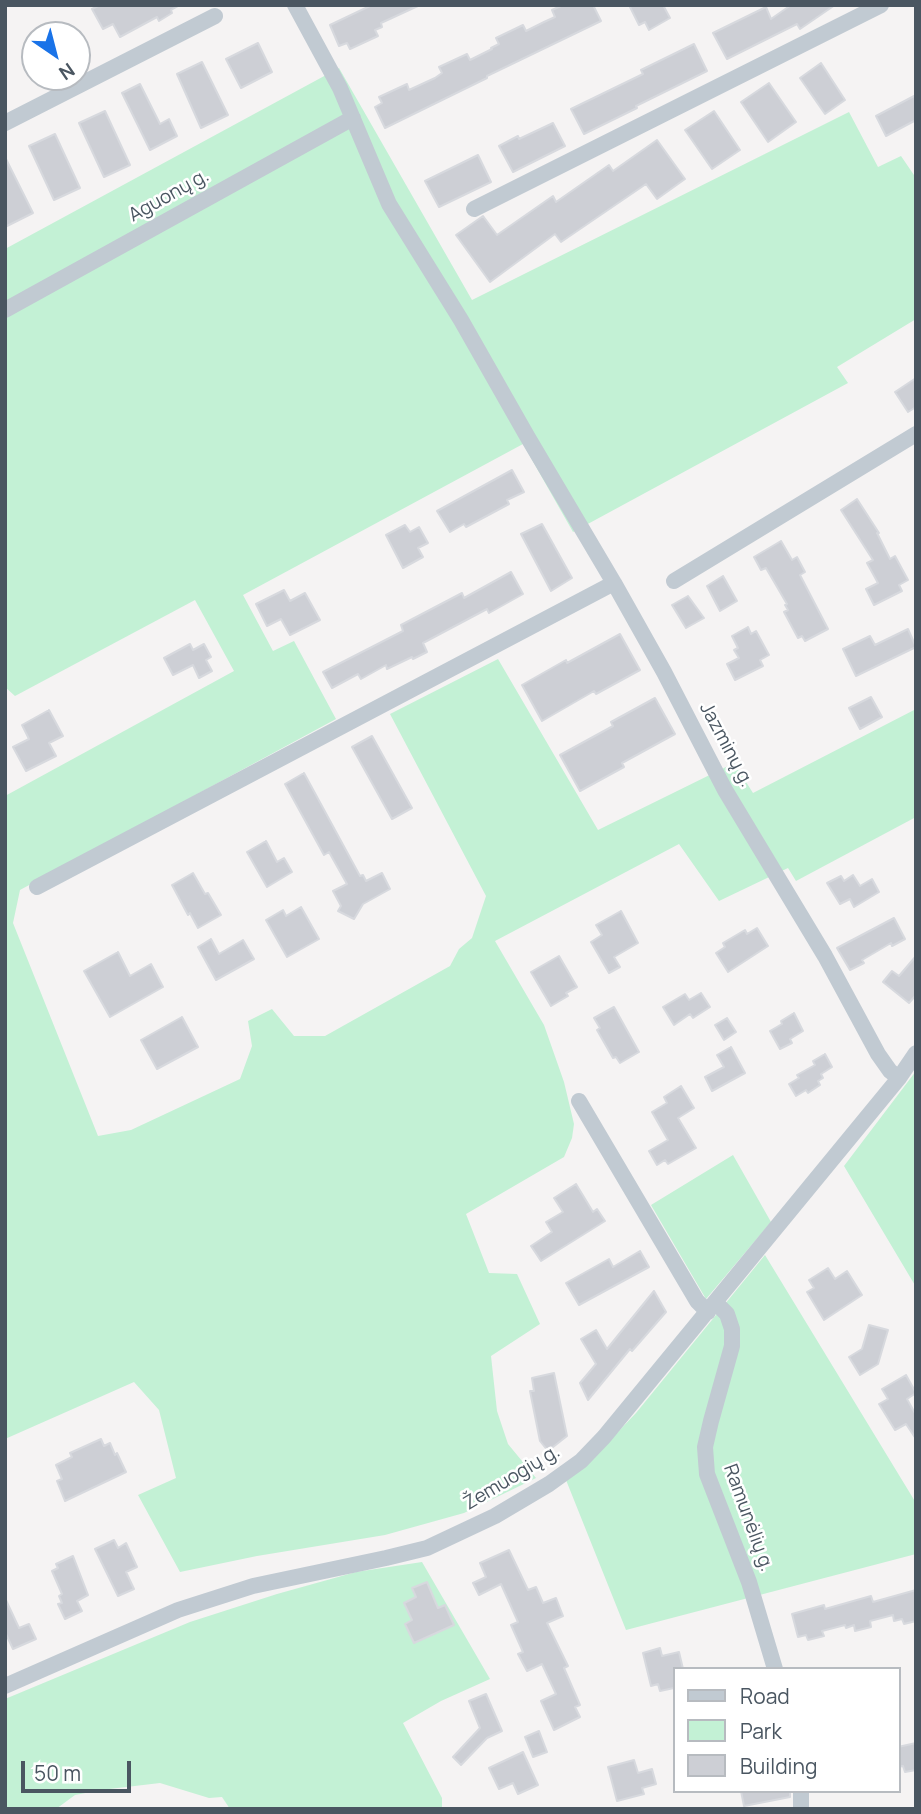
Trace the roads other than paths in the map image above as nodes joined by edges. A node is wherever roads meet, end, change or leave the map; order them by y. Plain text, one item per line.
1 (295, 5) edge
2 (881, 5) edge
3 (215, 16) dead end
4 (353, 118) junction
5 (5, 123) edge
6 (474, 209) dead end
7 (5, 310) edge
8 (916, 434) edge
9 (674, 581) dead end
10 (614, 583) junction
11 (37, 887) dead end
12 (916, 1053) edge
13 (899, 1078) junction
14 (579, 1101) dead end
15 (712, 1307) junction
16 (774, 1667) edge
17 (5, 1686) edge

1 - 4 street, Jazminų g.
2 - 6 street
3 - 5 street
4 - 7 street, Aguonų g.
4 - 10 street, Jazminų g.
8 - 9 street
10 - 11 street
10 - 13 street, Jazminų g.
12 - 13 street, Žemuogių g.
13 - 15 street, Žemuogių g.
14 - 15 street, Ramunėlių g.
15 - 16 street, Ramunėlių g.
15 - 17 street, Žemuogių g.

